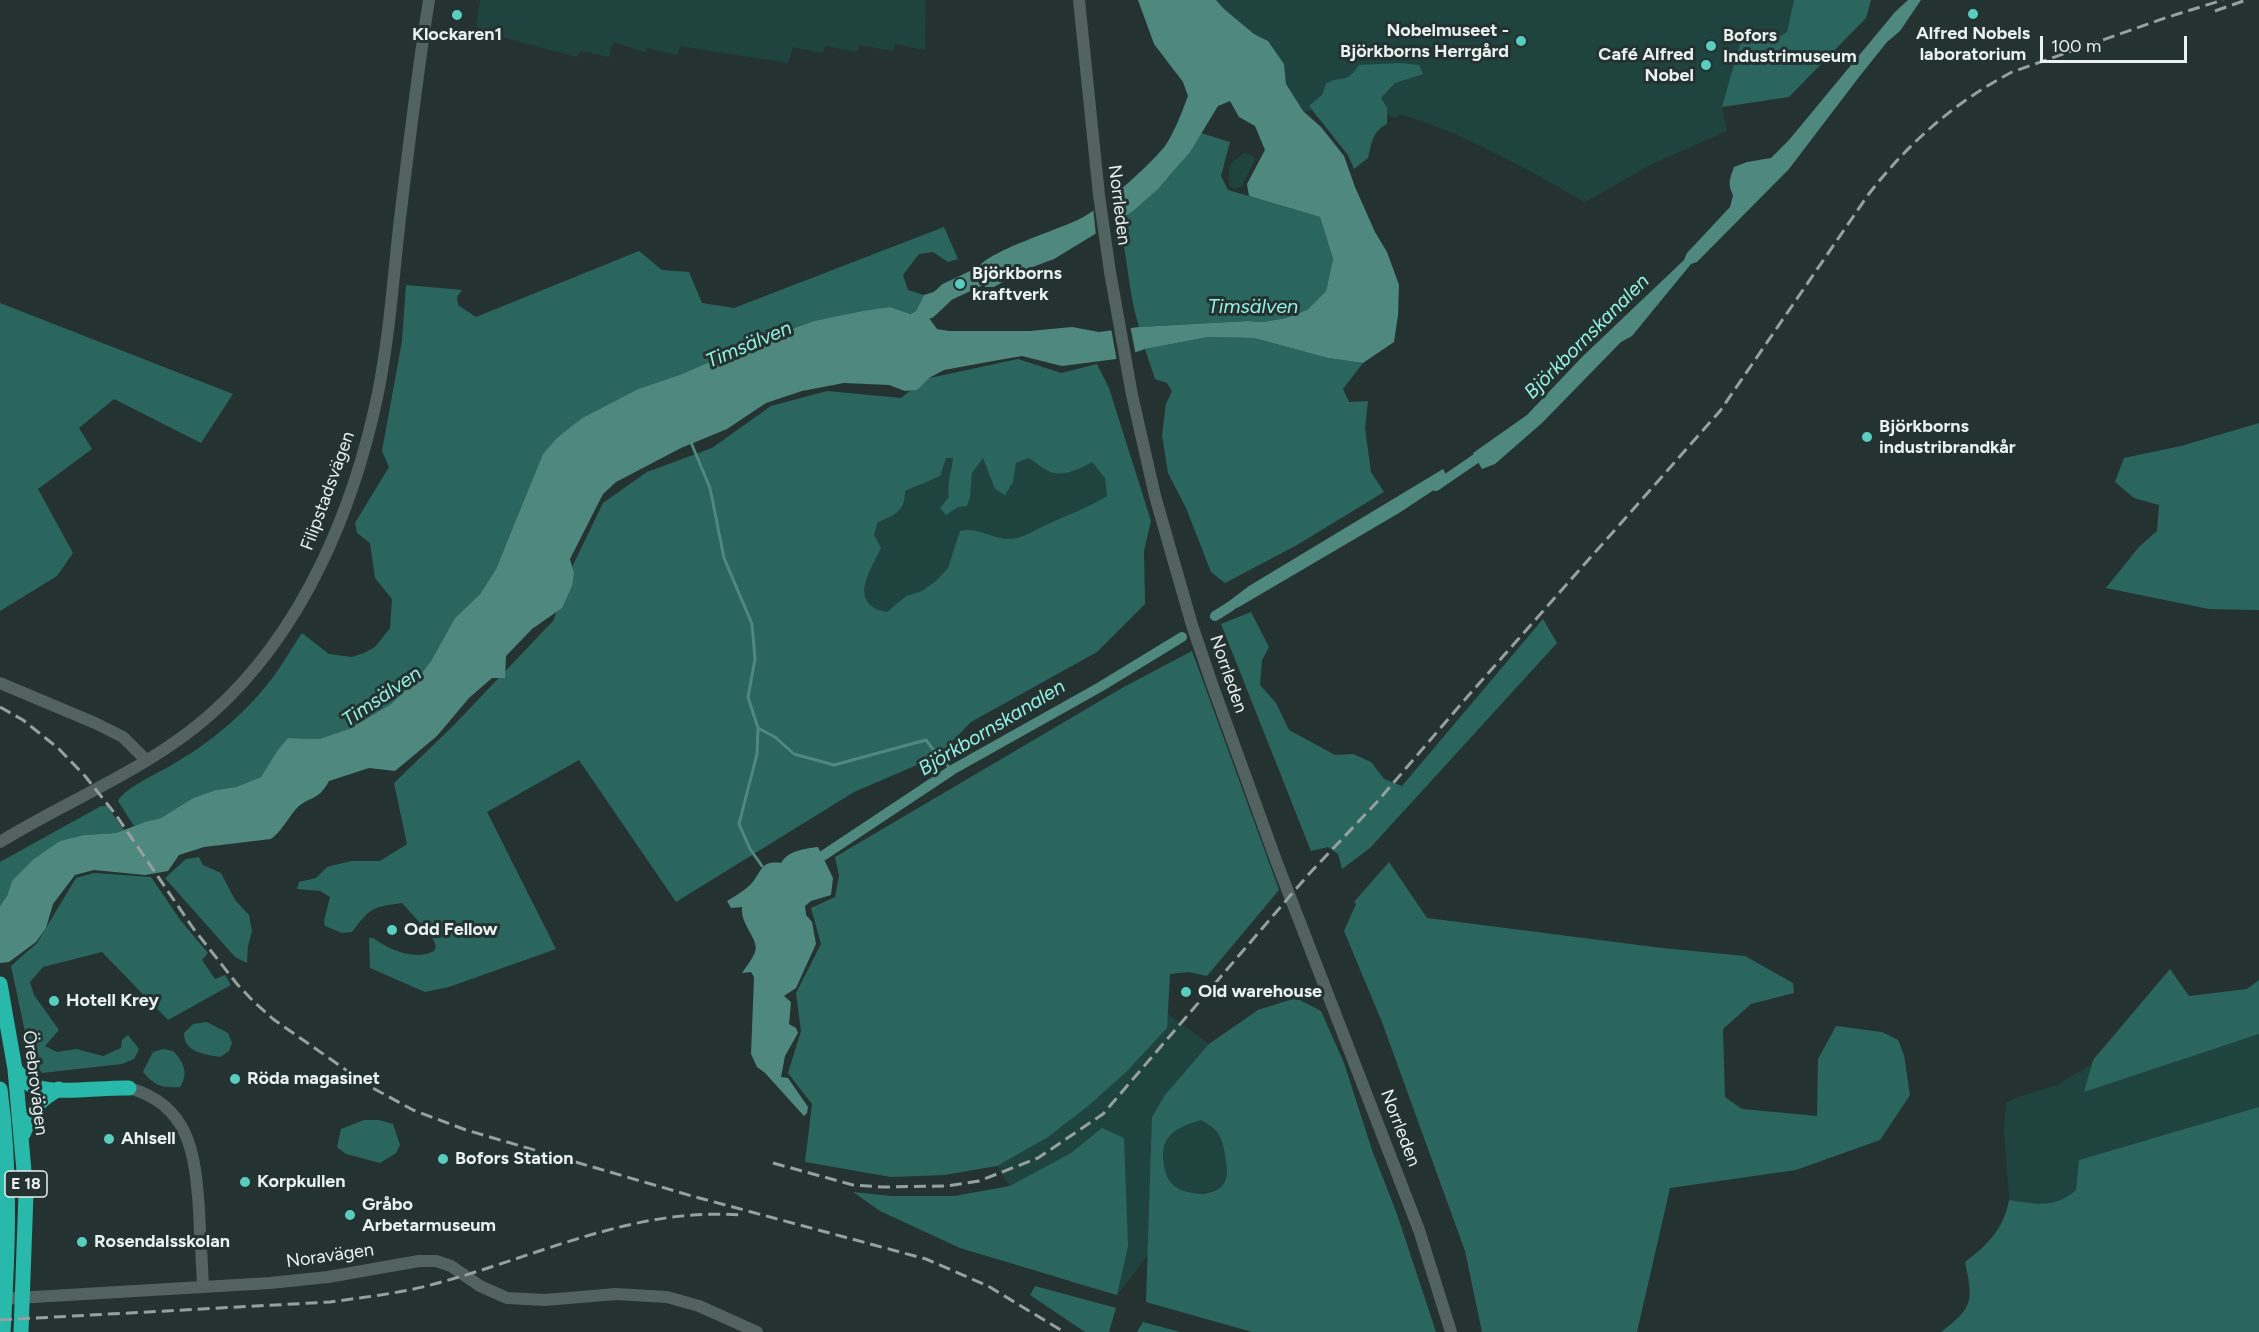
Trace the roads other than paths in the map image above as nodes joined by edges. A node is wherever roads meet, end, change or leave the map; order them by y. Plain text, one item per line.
1 (429, 0) edge
2 (1079, 0) edge
3 (0, 683) edge
4 (146, 760) junction
5 (0, 842) edge
6 (0, 984) edge
7 (15, 1069) junction
8 (129, 1088) joint
9 (0, 1089) edge
10 (59, 1089) junction
11 (22, 1136) junction
12 (204, 1287) junction
13 (0, 1299) edge
14 (3, 1332) edge
15 (21, 1332) edge
16 (757, 1332) edge
17 (1451, 1332) edge

1 - 4 street, Filipstadsvägen
2 - 17 street, Norrleden
3 - 4 street
4 - 5 street, Filipstadsvägen
6 - 7 highway, Örebrovägen / E 18
7 - 10 highway
7 - 11 highway, Örebrovägen / E 18
8 - 10 highway
8 - 12 street
9 - 14 highway, Örebrovägen / E 18
10 - 11 highway
11 - 15 highway, Örebrovägen / E 18
12 - 13 street, Noravägen
12 - 16 street, Noravägen

